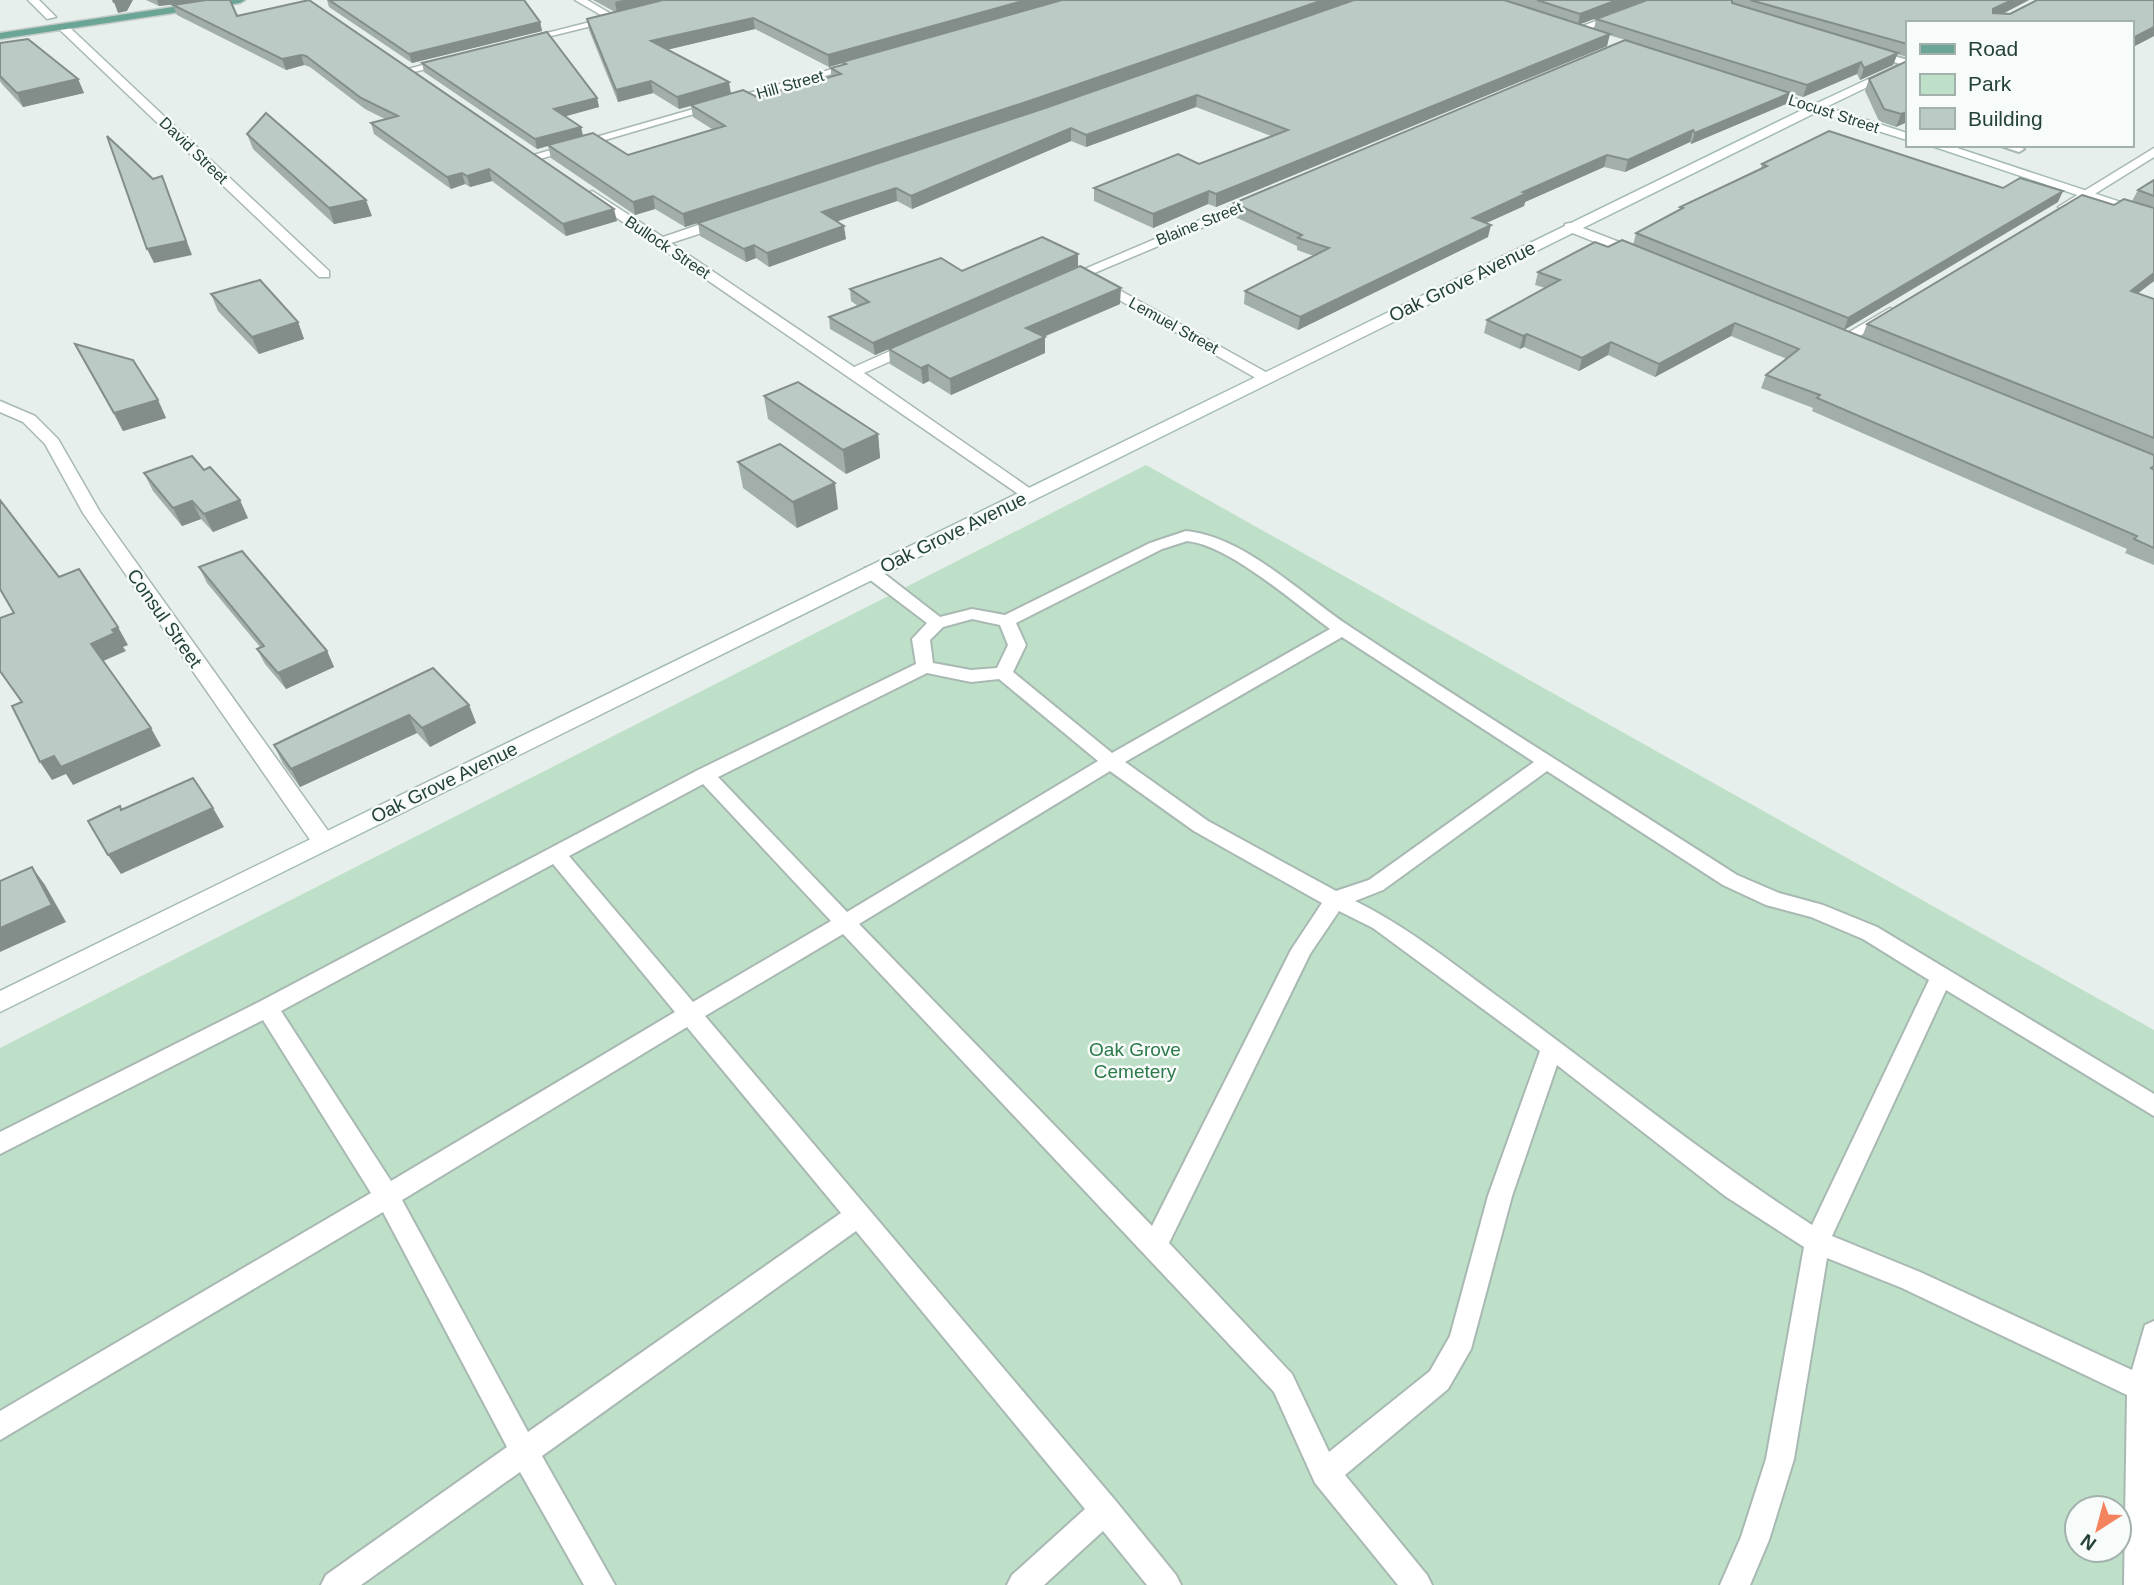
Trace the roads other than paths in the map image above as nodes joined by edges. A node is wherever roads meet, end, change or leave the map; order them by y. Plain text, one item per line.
1 (33, 0) edge
2 (168, 0) edge
3 (240, 0) edge
4 (580, 0) edge
5 (1661, 0) edge
6 (628, 16) edge
7 (51, 17) junction
8 (615, 19) junction
9 (0, 24) edge
10 (1565, 26) edge
11 (63, 27) junction
12 (1577, 30) junction
13 (0, 36) edge
14 (1601, 38) edge
15 (513, 45) edge
16 (1854, 47) edge
17 (461, 57) edge
18 (868, 62) edge
19 (399, 63) edge
20 (1906, 64) edge
21 (1906, 64) edge
22 (410, 70) junction
23 (422, 78) edge
24 (1751, 87) edge
25 (1814, 107) junction
26 (1906, 136) edge
27 (1941, 147) edge
28 (2011, 147) edge
29 (2019, 149) dead end
30 (2154, 152) edge
31 (536, 156) edge
32 (581, 187) edge
33 (1279, 190) edge
34 (2084, 194) junction
35 (740, 216) edge
36 (2048, 216) edge
37 (2154, 217) edge
38 (1570, 227) junction
39 (661, 242) junction
40 (1656, 261) edge
41 (1081, 273) junction
42 (324, 274) dead end
43 (1043, 290) edge
44 (1906, 302) edge
45 (1846, 338) edge
46 (929, 340) edge
47 (852, 373) junction
48 (1266, 378) junction
49 (0, 406) edge
50 (1030, 494) junction
51 (871, 572) junction
52 (1007, 621) junction
53 (937, 623) junction
54 (1342, 629) junction
55 (925, 667) junction
56 (1003, 673) junction
57 (1548, 761) junction
58 (1111, 762) junction
59 (705, 775) junction
60 (323, 841) junction
61 (556, 854) junction
62 (1335, 900) junction
63 (845, 923) junction
64 (1942, 975) junction
65 (0, 1002) edge
66 (267, 1008) junction
67 (690, 1014) junction
68 (1552, 1048) junction
69 (2154, 1106) edge
70 (0, 1144) edge
71 (387, 1196) junction
72 (859, 1215) junction
73 (1817, 1242) junction
74 (1155, 1246) junction
75 (2154, 1334) edge
76 (2148, 1392) edge
77 (0, 1426) edge
78 (524, 1452) junction
79 (1325, 1473) junction
80 (1105, 1510) junction
81 (336, 1585) edge
82 (600, 1585) edge
83 (1023, 1585) edge
84 (1166, 1585) edge
85 (1417, 1585) edge
86 (1735, 1585) edge
87 (2139, 1585) edge

1 - 7 street
2 - 7 main road
3 - 11 main road
4 - 8 street
5 - 12 street
6 - 8 street
7 - 9 main road
8 - 15 street
10 - 12 street
11 - 13 main road
11 - 42 street, David Street
12 - 14 street
16 - 20 lane
17 - 22 street
18 - 31 street, Hill Street
19 - 22 street
21 - 25 street, Oak Grove Avenue
22 - 23 street
24 - 25 street, Locust Street
25 - 26 street, Locust Street
25 - 38 street, Oak Grove Avenue
27 - 34 street
28 - 29 lane
30 - 34 street
32 - 39 street, Bullock Street
33 - 41 street, Blaine Street
34 - 36 street
34 - 37 street
35 - 39 street
38 - 40 street
38 - 48 street, Oak Grove Avenue
39 - 47 street, Bullock Street
41 - 43 street, Blaine Street
41 - 48 street, Lemuel Street
44 - 45 street
46 - 47 street
47 - 50 street, Bullock Street
48 - 50 street, Oak Grove Avenue
49 - 60 street, Consul Street
50 - 51 street, Oak Grove Avenue
51 - 53 lane
51 - 60 street, Oak Grove Avenue
52 - 53 lane
52 - 54 lane
52 - 56 lane
53 - 55 lane
54 - 57 lane
54 - 58 lane
55 - 56 lane
55 - 59 lane
56 - 58 lane
57 - 62 lane
57 - 64 lane
58 - 62 lane
58 - 63 lane
59 - 61 lane
59 - 63 lane
60 - 65 street, Oak Grove Avenue
61 - 66 lane
61 - 67 lane
62 - 68 lane
62 - 74 lane
63 - 67 lane
63 - 74 lane
64 - 69 lane
64 - 73 lane
66 - 70 lane
66 - 71 lane
67 - 71 lane
67 - 72 lane
68 - 73 lane
68 - 79 lane
71 - 77 lane
71 - 78 lane
72 - 78 lane
72 - 80 lane
73 - 76 lane
73 - 86 lane
74 - 79 lane
75 - 76 lane
76 - 87 lane
78 - 81 lane
78 - 82 lane
79 - 85 lane
80 - 83 lane
80 - 84 lane

